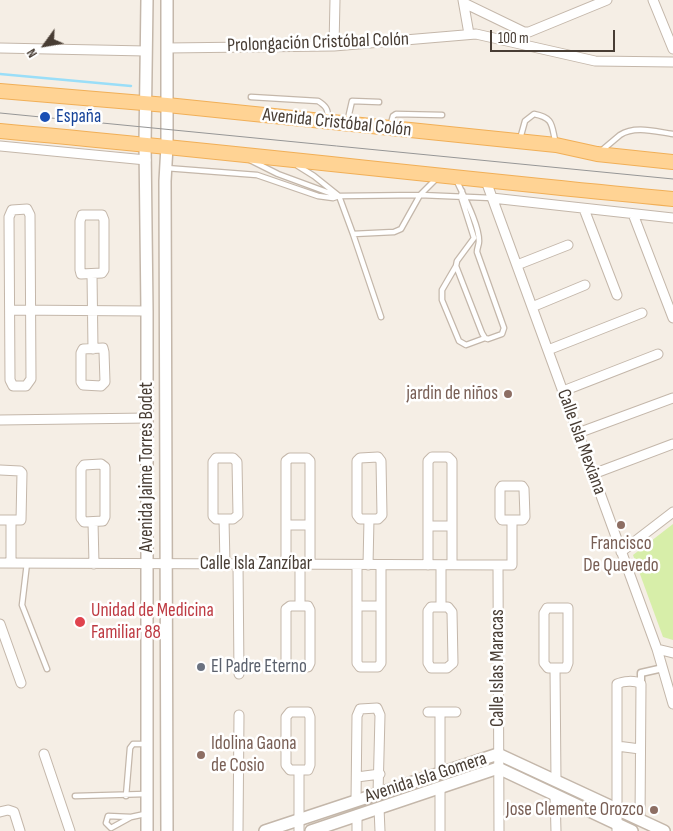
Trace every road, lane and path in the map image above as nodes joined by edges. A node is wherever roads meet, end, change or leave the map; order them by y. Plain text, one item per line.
1 (147, 0) edge
2 (166, 0) edge
3 (335, 0) edge
4 (607, 0) edge
5 (653, 0) edge
6 (464, 1) edge
7 (469, 34) junction
8 (334, 46) junction
9 (0, 48) edge
10 (167, 48) junction
11 (673, 49) edge
12 (146, 51) junction
13 (673, 62) edge
14 (0, 90) edge
15 (251, 97) dead end
16 (379, 102) dead end
17 (146, 103) junction
18 (167, 105) junction
19 (442, 115) dead end
20 (328, 122) junction
21 (347, 124) junction
22 (390, 128) junction
23 (0, 131) edge
24 (673, 134) edge
25 (519, 142) junction
26 (145, 144) junction
27 (556, 145) junction
28 (0, 146) edge
29 (167, 146) junction
30 (236, 154) junction
31 (597, 154) junction
32 (278, 158) junction
33 (146, 160) junction
34 (673, 162) edge
35 (166, 168) junction
36 (439, 176) junction
37 (456, 177) junction
38 (486, 181) junction
39 (420, 195) junction
40 (463, 195) junction
41 (339, 196) junction
42 (492, 198) junction
43 (673, 200) edge
44 (584, 209) junction
45 (633, 214) junction
46 (673, 218) edge
47 (353, 234) junction
48 (568, 245) dead end
49 (517, 265) junction
50 (456, 266) junction
51 (92, 274) junction
52 (585, 285) dead end
53 (617, 295) dead end
54 (532, 307) junction
55 (10, 310) junction
56 (30, 310) junction
57 (93, 311) junction
58 (147, 311) junction
59 (642, 313) dead end
60 (381, 317) dead end
61 (673, 318) edge
62 (485, 338) junction
63 (93, 349) junction
64 (548, 350) junction
65 (658, 354) dead end
66 (563, 391) junction
67 (673, 398) edge
68 (148, 418) junction
69 (0, 420) edge
70 (578, 434) junction
71 (673, 444) edge
72 (0, 470) edge
73 (593, 474) junction
74 (673, 512) edge
75 (224, 519) junction
76 (368, 519) junction
77 (0, 520) edge
78 (11, 520) junction
79 (512, 520) junction
80 (93, 522) junction
81 (286, 525) junction
82 (310, 525) junction
83 (428, 526) junction
84 (452, 526) junction
85 (621, 552) junction
86 (0, 563) edge
87 (11, 563) junction
88 (27, 563) junction
89 (94, 564) junction
90 (147, 564) junction
91 (166, 564) junction
92 (225, 564) junction
93 (238, 564) junction
94 (286, 564) junction
95 (300, 564) junction
96 (310, 564) junction
97 (357, 565) junction
98 (368, 565) junction
99 (381, 565) junction
100 (428, 565) junction
101 (441, 565) junction
102 (452, 565) junction
103 (498, 565) junction
104 (300, 606) junction
105 (357, 606) junction
106 (381, 606) junction
107 (440, 607) junction
108 (0, 624) edge
109 (657, 649) junction
110 (673, 654) edge
111 (556, 668) junction
112 (662, 668) junction
113 (47, 669) dead end
114 (239, 674) dead end
115 (21, 683) dead end
116 (641, 684) junction
117 (673, 704) edge
118 (428, 712) dead end
119 (440, 712) junction
120 (456, 712) dead end
121 (239, 715) dead end
122 (147, 744) junction
123 (617, 746) junction
124 (640, 749) junction
125 (44, 754) dead end
126 (498, 754) junction
127 (498, 768) junction
128 (300, 770) junction
129 (380, 774) junction
130 (440, 774) junction
131 (357, 776) junction
132 (556, 781) junction
133 (440, 788) junction
134 (148, 794) junction
135 (378, 794) junction
136 (555, 795) junction
137 (75, 796) dead end
138 (126, 796) junction
139 (356, 801) junction
140 (379, 808) junction
141 (617, 809) junction
142 (0, 812) edge
143 (147, 814) junction
144 (357, 816) junction
145 (131, 817) junction
146 (640, 820) junction
147 (299, 826) edge
148 (617, 828) edge
149 (20, 831) edge
150 (70, 831) edge
151 (147, 831) edge
152 (166, 831) edge
153 (238, 831) edge
154 (265, 831) edge
155 (311, 831) edge
156 (357, 831) edge
157 (380, 831) edge
158 (440, 831) edge
159 (499, 831) edge
160 (556, 831) edge
161 (632, 831) edge
162 (664, 831) edge

1 - 12 street, Avenida Jaime Torres Bodet
2 - 10 street, Avenida Jaime Torres Bodet
3 - 8 street
4 - 6 street
5 - 11 street
6 - 7 street
7 - 8 street, Prolongación Cristóbal Colón
7 - 13 street, Prolongación Cristóbal Colón
8 - 10 street, Prolongación Cristóbal Colón
9 - 12 street
10 - 18 street, Avenida Jaime Torres Bodet
12 - 17 street, Avenida Jaime Torres Bodet
14 - 17 main road, Avenida Cristóbal Colón
15 - 20 lane
16 - 21 lane
17 - 18 main road, Avenida Cristóbal Colón
17 - 26 street, Avenida Jaime Torres Bodet
18 - 20 main road, Avenida Cristóbal Colón
18 - 29 street, Avenida Jaime Torres Bodet
19 - 22 lane
20 - 21 main road, Avenida Cristóbal Colón
21 - 22 main road, Avenida Cristóbal Colón
22 - 25 main road, Avenida Cristóbal Colón
23 - 26 main road
24 - 31 lane
25 - 27 main road, Avenida Cristóbal Colón
25 - 27 lane
26 - 29 main road
26 - 33 street, Avenida Jaime Torres Bodet
27 - 31 main road, Avenida Cristóbal Colón
28 - 33 street
29 - 30 main road
29 - 35 street, Avenida Jaime Torres Bodet
30 - 32 main road
30 - 41 lane
31 - 34 main road, Avenida Cristóbal Colón
32 - 36 main road
32 - 41 lane
33 - 58 street, Avenida Jaime Torres Bodet
35 - 41 lane
35 - 91 street, Avenida Jaime Torres Bodet
36 - 37 main road
36 - 39 lane
37 - 38 main road
37 - 40 lane
38 - 42 street, Calle Isla Mexiana
38 - 43 main road
39 - 40 lane
39 - 41 lane
39 - 47 lane
40 - 42 lane
40 - 50 lane
40 - 62 lane
41 - 47 lane
42 - 44 street
42 - 49 street, Calle Isla Mexiana
44 - 45 street
44 - 53 street
45 - 46 street
45 - 61 street
47 - 60 lane
48 - 49 street
49 - 54 street, Calle Isla Mexiana
50 - 62 lane
50 - 62 lane
51 - 51 street
51 - 57 street
52 - 54 street
54 - 64 street, Calle Isla Mexiana
55 - 56 street
55 - 56 street
55 - 56 street
56 - 57 street
57 - 58 street
57 - 63 street
58 - 68 street, Avenida Jaime Torres Bodet
59 - 64 street
63 - 63 street
64 - 66 street, Calle Isla Mexiana
65 - 66 street
66 - 70 street, Calle Isla Mexiana
67 - 70 street
68 - 69 street
68 - 90 street, Avenida Jaime Torres Bodet
70 - 73 street, Calle Isla Mexiana
71 - 73 street
72 - 78 street
73 - 85 street, Calle Isla Mexiana
74 - 85 street
75 - 75 street
75 - 92 street
76 - 76 street
76 - 98 street
77 - 78 street
78 - 87 street
79 - 79 street
79 - 103 street, Calle Isla Zanzíbar
80 - 80 street
80 - 89 street
81 - 82 street
81 - 82 street
81 - 94 street
82 - 96 street
83 - 84 street
83 - 84 street
83 - 100 street
84 - 102 street
85 - 109 street, Calle Isla Mexiana
86 - 87 street, Calle Isla Zanzíbar
87 - 88 street, Calle Isla Zanzíbar
88 - 89 street, Calle Isla Zanzíbar
88 - 113 lane
89 - 90 street, Calle Isla Zanzíbar
90 - 91 street, Calle Isla Zanzíbar
90 - 122 street, Avenida Jaime Torres Bodet
91 - 92 street, Calle Isla Zanzíbar
91 - 152 street, Avenida Jaime Torres Bodet
92 - 93 street, Calle Isla Zanzíbar
93 - 94 street, Calle Isla Zanzíbar
93 - 114 street
94 - 95 street, Calle Isla Zanzíbar
95 - 96 street, Calle Isla Zanzíbar
95 - 104 street
96 - 97 street, Calle Isla Zanzíbar
97 - 98 street, Calle Isla Zanzíbar
97 - 105 street
98 - 99 street, Calle Isla Zanzíbar
99 - 100 street, Calle Isla Zanzíbar
99 - 106 street
100 - 101 street, Calle Isla Zanzíbar
101 - 102 street, Calle Isla Zanzíbar
101 - 107 street
102 - 103 street, Calle Isla Zanzíbar
103 - 126 street, Calle Islas Maracas
104 - 104 street
105 - 106 street
105 - 106 street
107 - 107 street
108 - 115 street
109 - 110 street
109 - 112 street, Calle Isla Mexiana
111 - 111 street
111 - 132 street
112 - 116 street
112 - 117 street, Calle Isla Mexiana
116 - 123 street
116 - 124 street
118 - 119 street
119 - 120 street
119 - 130 street
121 - 153 street
122 - 134 street, Avenida Jaime Torres Bodet
122 - 138 lane
123 - 124 street
123 - 141 street
124 - 146 street
125 - 150 street
126 - 127 street, Calle Islas Maracas
126 - 130 street, Avenida Isla Gomera
126 - 132 street, Avenida Isla Gomera
127 - 133 street, Avenida Isla Gomera
127 - 136 street, Avenida Isla Gomera
127 - 159 street, Calle Islas Maracas
128 - 128 street
128 - 147 street
129 - 131 street
129 - 131 street
129 - 135 street
130 - 135 street, Avenida Isla Gomera
131 - 139 street
132 - 141 street, Avenida Isla Gomera
133 - 140 street, Avenida Isla Gomera
133 - 158 street
134 - 138 lane
134 - 143 street, Avenida Jaime Torres Bodet
135 - 139 street, Avenida Isla Gomera
136 - 148 street, Avenida Isla Gomera
136 - 160 street
137 - 138 lane
139 - 147 street, Avenida Isla Gomera
140 - 144 street, Avenida Isla Gomera
140 - 157 street
141 - 146 street, Avenida Isla Gomera
141 - 148 street
142 - 149 street
143 - 145 lane
143 - 151 street, Avenida Jaime Torres Bodet
144 - 155 street, Avenida Isla Gomera
144 - 156 street
145 - 145 lane
146 - 162 street, Avenida Isla Gomera
147 - 154 street, Avenida Isla Gomera
148 - 161 street, Avenida Isla Gomera

